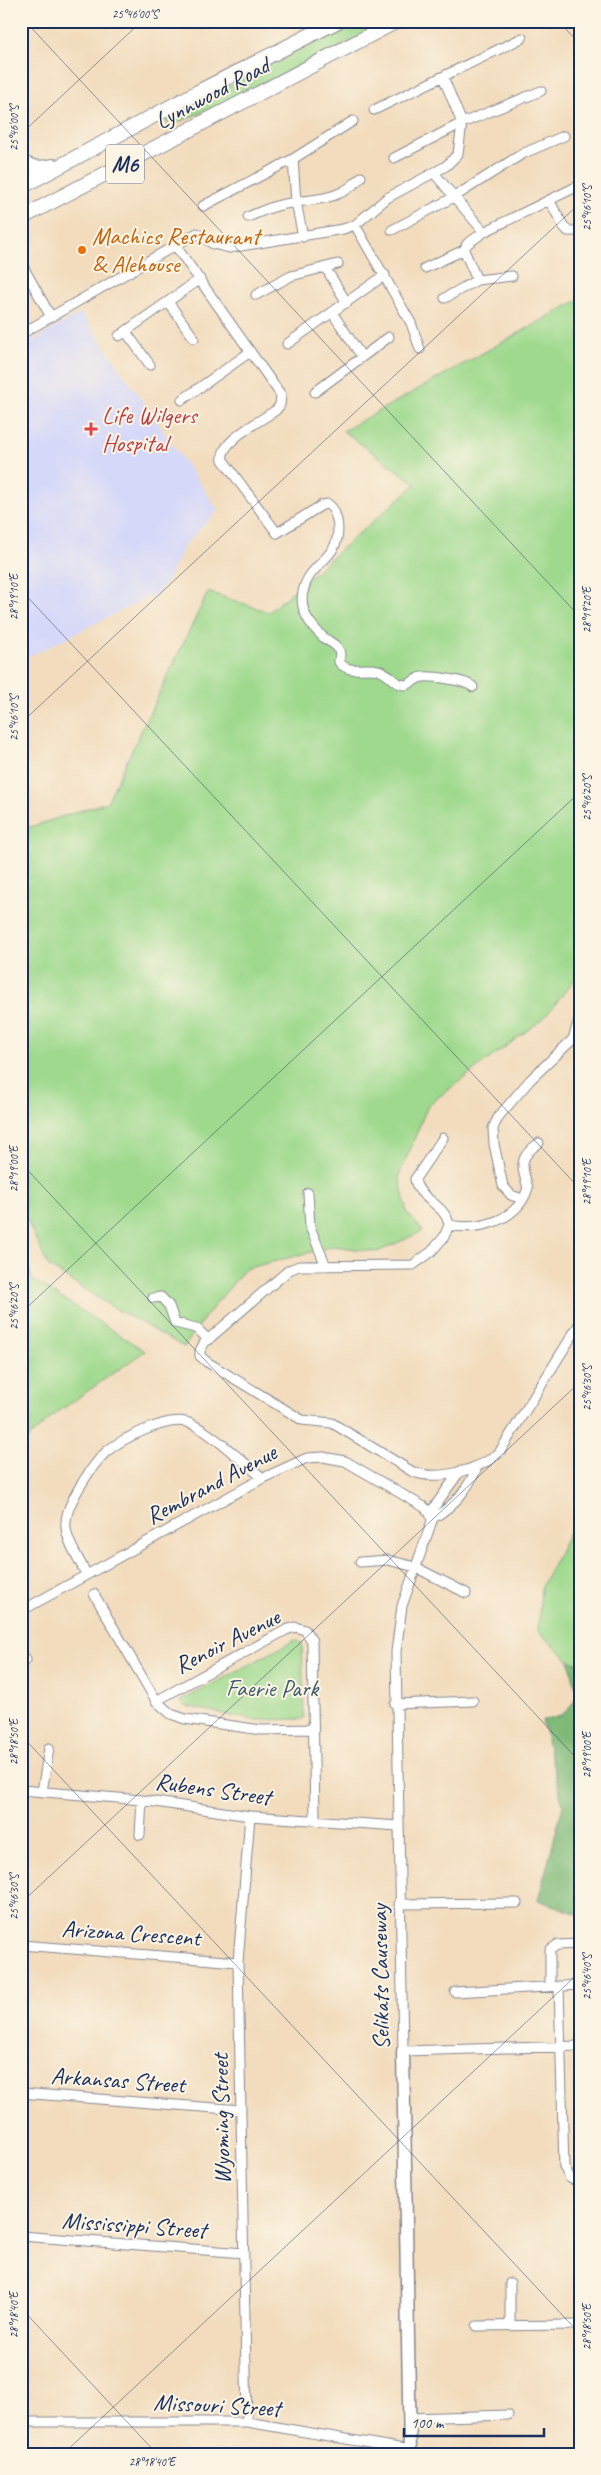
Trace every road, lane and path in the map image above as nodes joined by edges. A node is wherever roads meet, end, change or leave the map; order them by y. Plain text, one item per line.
1 (338, 21) edge
2 (397, 21) edge
3 (522, 38) dead end
4 (443, 77) junction
5 (541, 91) dead end
6 (374, 110) dead end
7 (353, 121) dead end
8 (462, 123) junction
9 (564, 136) dead end
10 (74, 158) junction
11 (394, 158) dead end
12 (293, 159) junction
13 (21, 161) edge
14 (434, 173) junction
15 (361, 177) dead end
16 (580, 185) edge
17 (21, 187) edge
18 (454, 197) junction
19 (549, 200) junction
20 (296, 202) junction
21 (202, 206) dead end
22 (248, 217) dead end
23 (21, 218) edge
24 (355, 225) junction
25 (392, 230) dead end
26 (580, 231) edge
27 (484, 232) junction
28 (302, 237) junction
29 (175, 245) junction
30 (464, 250) junction
31 (21, 263) edge
32 (338, 264) dead end
33 (325, 267) junction
34 (425, 268) dead end
35 (385, 275) junction
36 (512, 276) dead end
37 (200, 279) junction
38 (477, 280) junction
39 (256, 295) dead end
40 (445, 298) dead end
41 (168, 302) junction
42 (347, 303) junction
43 (333, 314) junction
44 (51, 317) junction
45 (21, 334) edge
46 (389, 337) dead end
47 (194, 338) dead end
48 (287, 344) dead end
49 (420, 349) dead end
50 (250, 352) junction
51 (362, 357) junction
52 (150, 365) dead end
53 (315, 392) dead end
54 (182, 400) dead end
55 (473, 687) dead end
56 (580, 1016) edge
57 (443, 1138) dead end
58 (539, 1143) dead end
59 (308, 1193) dead end
60 (522, 1199) junction
61 (448, 1225) junction
62 (326, 1266) junction
63 (153, 1298) dead end
64 (580, 1322) edge
65 (208, 1340) junction
66 (478, 1465) junction
67 (460, 1471) junction
68 (263, 1478) junction
69 (428, 1513) junction
70 (360, 1562) dead end
71 (415, 1566) junction
72 (86, 1574) junction
73 (466, 1593) dead end
74 (94, 1594) dead end
75 (21, 1611) edge
76 (156, 1701) junction
77 (473, 1701) dead end
78 (395, 1704) junction
79 (313, 1728) junction
80 (49, 1748) dead end
81 (21, 1790) edge
82 (42, 1792) junction
83 (142, 1800) junction
84 (250, 1816) junction
85 (315, 1820) junction
86 (399, 1826) junction
87 (140, 1835) dead end
88 (517, 1903) dead end
89 (399, 1904) junction
90 (21, 1944) edge
91 (580, 1944) edge
92 (238, 1962) junction
93 (580, 1985) edge
94 (555, 1986) junction
95 (455, 1992) dead end
96 (559, 2046) junction
97 (580, 2046) edge
98 (403, 2052) junction
99 (21, 2093) edge
100 (241, 2110) junction
101 (580, 2183) edge
102 (21, 2236) edge
103 (244, 2253) junction
104 (510, 2283) dead end
105 (580, 2325) edge
106 (477, 2326) dead end
107 (510, 2326) junction
108 (508, 2415) dead end
109 (410, 2418) junction
110 (21, 2422) edge
111 (247, 2422) junction
112 (410, 2452) edge

1 - 10 main road, Lynnwood Road / M6
2 - 23 main road, Lynnwood Road / M6
3 - 4 street
4 - 6 street
4 - 8 street
5 - 8 street
7 - 12 street
8 - 11 street
8 - 14 street
9 - 18 street
10 - 13 main road
10 - 17 main road, Lynnwood Road / M6
12 - 20 street
12 - 21 street
14 - 18 street
14 - 24 street
15 - 20 street
16 - 19 street
18 - 25 street
18 - 27 street
19 - 26 street
19 - 27 street
20 - 22 street
20 - 28 street
24 - 28 street
24 - 35 street
27 - 30 street
28 - 29 street
29 - 37 street
29 - 44 street
30 - 34 street
30 - 38 street
31 - 44 street
32 - 33 street
33 - 39 street
33 - 42 street
35 - 42 street
35 - 49 street
36 - 38 street
37 - 41 street
37 - 50 street
38 - 40 street
41 - 47 street
41 - 52 street
42 - 43 street
43 - 48 street
43 - 51 street
44 - 45 street
46 - 51 street
50 - 54 street
50 - 55 street
51 - 53 street
56 - 60 street
57 - 61 street
58 - 60 street
59 - 62 street
60 - 61 street
61 - 62 street
62 - 65 street
63 - 65 street
64 - 66 street
65 - 67 street
66 - 67 street
66 - 69 street
67 - 69 street, Selikats Causeway
68 - 69 street, Rembrand Avenue
68 - 72 street, Rembrand Avenue
68 - 72 street
69 - 71 street, Selikats Causeway
70 - 71 street
71 - 73 street
71 - 78 street, Selikats Causeway
72 - 75 street, Rembrand Avenue
74 - 76 street
76 - 79 street
76 - 79 street, Renoir Avenue
77 - 78 street
78 - 86 street, Selikats Causeway
79 - 85 street, Renoir Avenue
80 - 82 street
81 - 82 street, Rubens Street
82 - 83 street, Rubens Street
83 - 84 street, Rubens Street
83 - 87 street
84 - 85 street, Rubens Street
84 - 92 street, Wyoming Street
85 - 86 street, Rubens Street
86 - 89 street, Selikats Causeway
88 - 89 street
89 - 98 street, Selikats Causeway
90 - 92 street, Arizona Crescent
91 - 94 street
92 - 100 street, Wyoming Street
93 - 94 street
94 - 95 street
94 - 96 street
96 - 97 street
96 - 98 street
96 - 101 street
98 - 109 street, Selikats Causeway
99 - 100 street, Arkansas Street
100 - 103 street, Wyoming Street
102 - 103 street, Mississippi Street
103 - 111 street, Wyoming Street
104 - 107 street
105 - 107 street
106 - 107 street
108 - 109 street
109 - 112 street, Selikats Causeway
110 - 111 street, Missouri Street
111 - 112 street, Missouri Street

